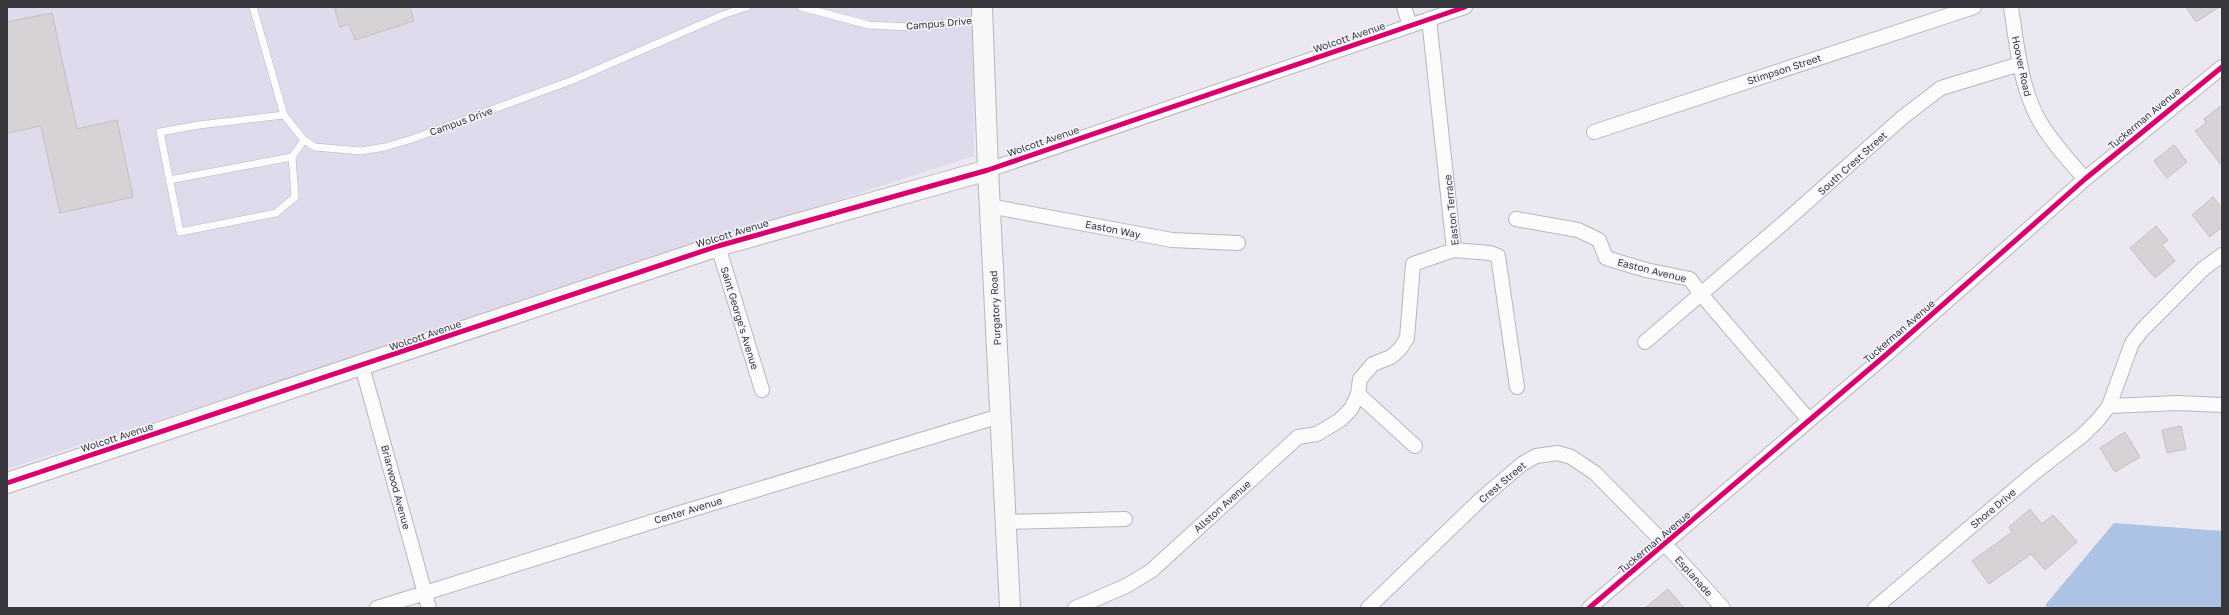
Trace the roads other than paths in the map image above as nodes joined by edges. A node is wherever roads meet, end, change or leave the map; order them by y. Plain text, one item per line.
1 (253, 7) edge
2 (747, 7) edge
3 (801, 7) edge
4 (1404, 7) edge
5 (1465, 7) edge
6 (1974, 7) edge
7 (2010, 7) edge
8 (983, 13) edge
9 (1429, 19) junction
10 (1410, 26) junction
11 (2020, 64) junction
12 (2222, 67) edge
13 (284, 115) junction
14 (1594, 132) dead end
15 (304, 140) junction
16 (292, 157) junction
17 (988, 170) junction
18 (2085, 179) junction
19 (169, 180) junction
20 (989, 206) junction
21 (1516, 219) dead end
22 (1238, 243) dead end
23 (718, 246) junction
24 (1454, 250) junction
25 (2222, 255) edge
26 (1700, 294) junction
27 (1645, 342) dead end
28 (362, 366) junction
29 (1517, 387) dead end
30 (762, 390) dead end
31 (1358, 394) junction
32 (2222, 405) edge
33 (2109, 406) junction
34 (1000, 416) junction
35 (1809, 420) junction
36 (1415, 446) dead end
37 (7, 483) edge
38 (1125, 519) dead end
39 (1006, 522) junction
40 (1665, 544) junction
41 (425, 593) junction
42 (377, 608) edge
43 (429, 608) edge
44 (1010, 608) edge
45 (1075, 608) edge
46 (1368, 608) edge
47 (1589, 608) edge
48 (1722, 608) edge
49 (1875, 608) edge

1 - 13 lane, Campus Drive
2 - 15 lane, Campus Drive
3 - 8 lane, Campus Drive
4 - 10 street
5 - 9 street, Wolcott Avenue
6 - 14 street, Stimpson Street
7 - 11 street, Hoover Road
8 - 17 street, Purgatory Road
9 - 10 street, Wolcott Avenue
9 - 24 street, Easton Terrace
10 - 17 street, Wolcott Avenue
11 - 18 street, Hoover Road
11 - 26 street, South Crest Street
12 - 18 street, Tuckerman Avenue
13 - 15 lane, Campus Drive
13 - 19 lane
15 - 16 lane
16 - 19 lane
16 - 19 lane
17 - 20 street, Purgatory Road
17 - 23 street, Wolcott Avenue
18 - 35 street, Tuckerman Avenue
20 - 22 street, Easton Way
20 - 34 street, Purgatory Road
21 - 26 street, Easton Avenue
23 - 28 street, Wolcott Avenue
23 - 30 street, Saint George's Avenue
24 - 29 street, Easton Terrace
24 - 31 street, Allston Avenue
25 - 33 street, Shore Drive
26 - 27 street, South Crest Street
26 - 35 street
28 - 37 street, Wolcott Avenue
28 - 41 street, Briarwood Avenue
31 - 36 street
31 - 45 street, Allston Avenue
32 - 33 street
33 - 49 street, Shore Drive
34 - 39 street, Purgatory Road
34 - 41 street, Center Avenue
35 - 40 street, Tuckerman Avenue
38 - 39 street
39 - 44 street, Purgatory Road
40 - 46 street, Crest Street
40 - 47 street, Tuckerman Avenue
40 - 48 street, Esplanade
41 - 42 street, Center Avenue
41 - 43 street, Briarwood Avenue

